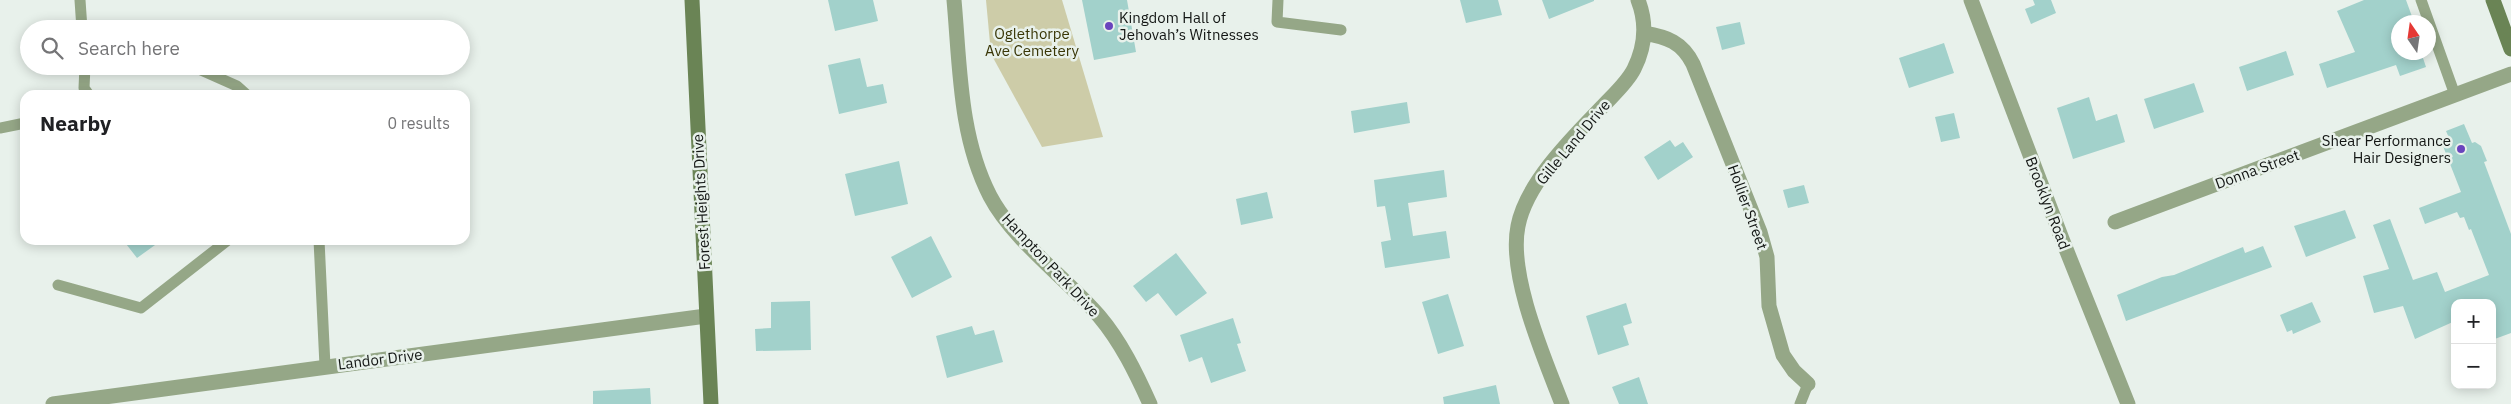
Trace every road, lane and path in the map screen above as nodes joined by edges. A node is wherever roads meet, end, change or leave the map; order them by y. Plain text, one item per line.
1 (80, 0) edge
2 (692, 0) edge
3 (954, 0) edge
4 (1278, 0) edge
5 (1638, 0) edge
6 (1971, 0) edge
7 (2421, 0) edge
8 (2493, 0) edge
9 (81, 20) edge
10 (1341, 30) dead end
11 (1644, 33) junction
12 (2511, 49) edge
13 (2511, 74) edge
14 (85, 75) edge
15 (212, 75) edge
16 (85, 90) edge
17 (241, 90) edge
18 (2454, 95) junction
19 (20, 125) edge
20 (0, 128) edge
21 (2115, 222) dead end
22 (222, 245) edge
23 (319, 245) edge
24 (58, 285) dead end
25 (706, 316) junction
26 (325, 366) junction
27 (1808, 384) joint
28 (53, 404) edge
29 (711, 404) edge
30 (1150, 404) edge
31 (1562, 404) edge
32 (1800, 404) edge
33 (2128, 404) edge

1 - 9 lane
2 - 25 street, Forest Heights Drive
3 - 30 street, Hampton Park Drive
4 - 10 lane
5 - 11 street, Gille Land Drive
6 - 33 street, Brooklyn Road
7 - 18 lane
8 - 12 street
11 - 27 street, Hollier Street
11 - 31 street, Gille Land Drive
13 - 18 street, Donna Street
14 - 16 lane
15 - 17 lane
18 - 21 street, Donna Street
19 - 20 lane
22 - 24 lane
23 - 26 lane
25 - 26 street, Landor Drive
25 - 29 street, Forest Heights Drive
26 - 28 street, Landor Drive
27 - 32 lane, Hollier Street

